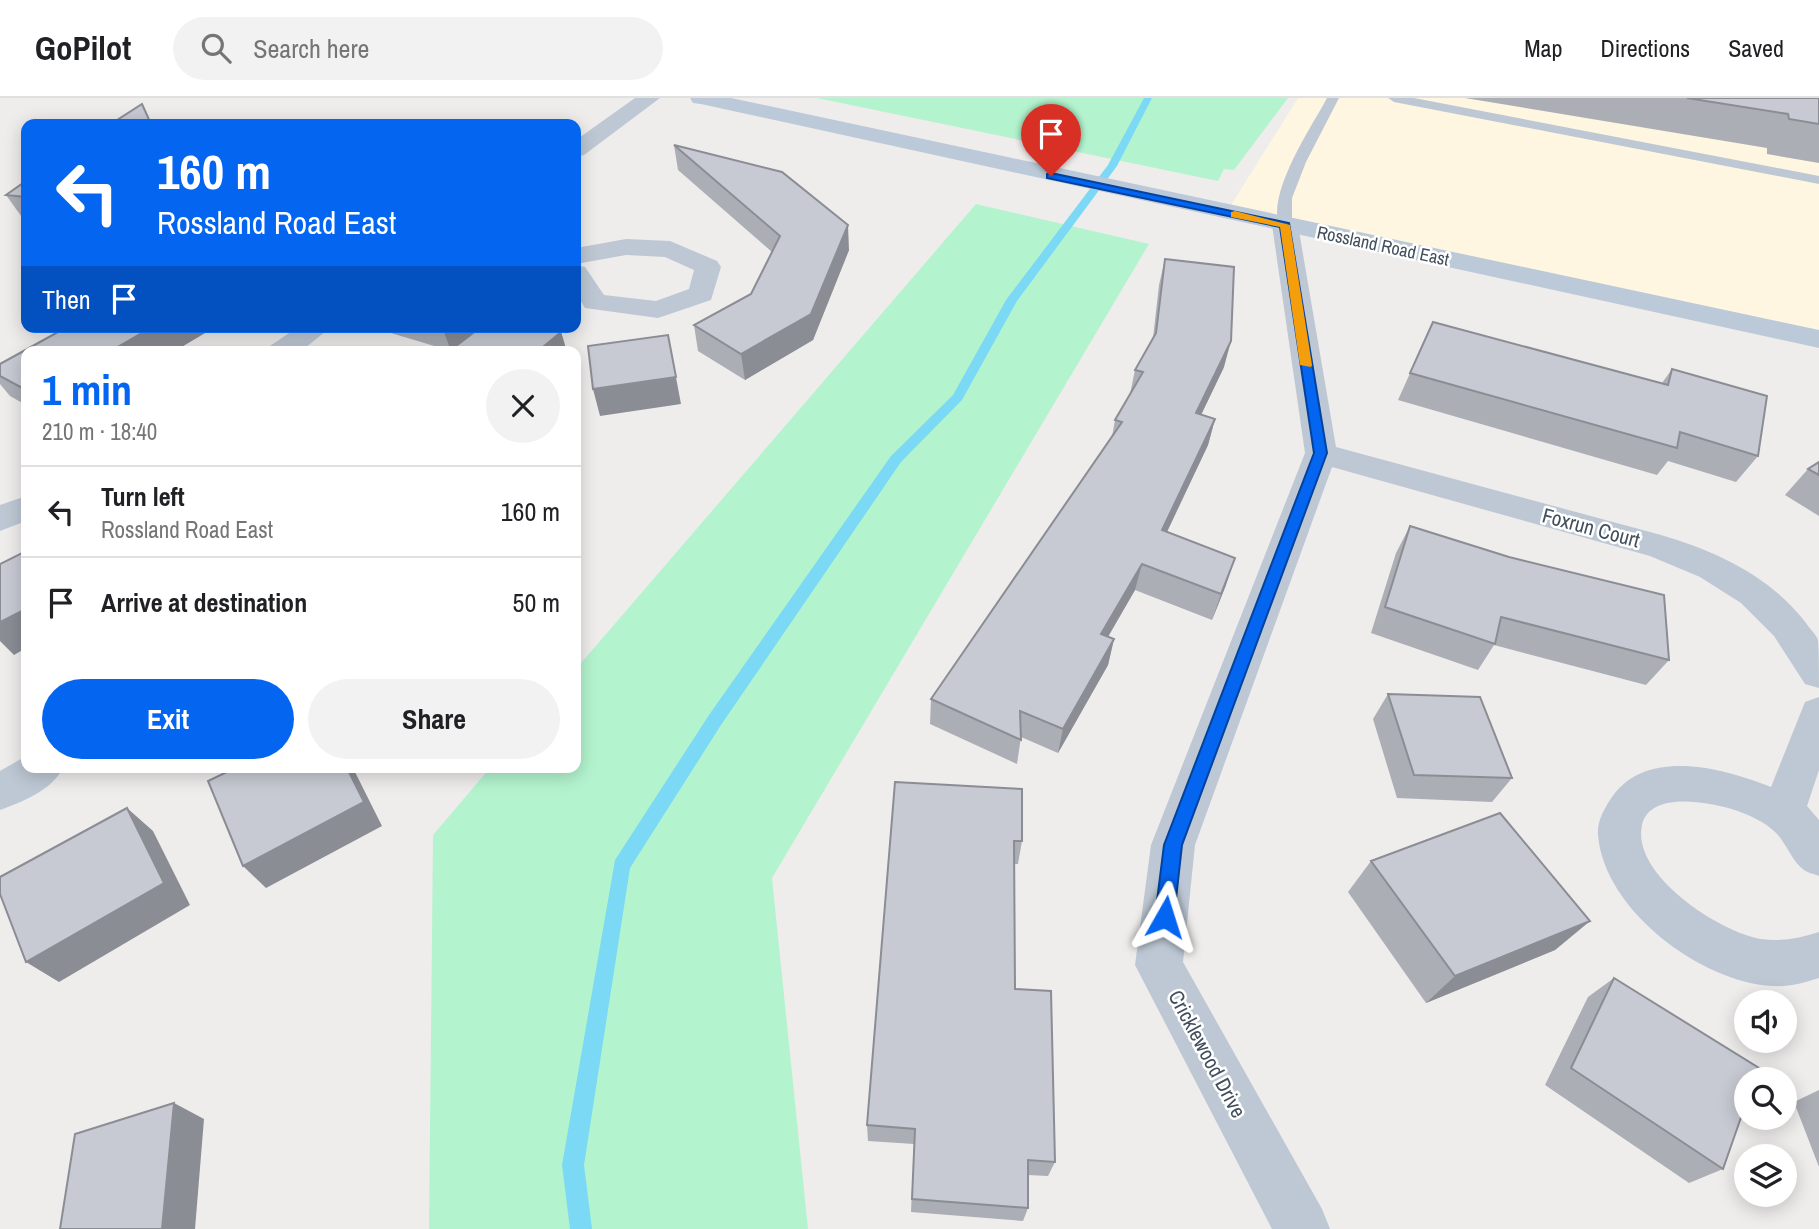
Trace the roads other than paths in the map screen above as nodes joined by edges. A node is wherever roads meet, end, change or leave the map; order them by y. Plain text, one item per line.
1 (649, 98) edge
2 (701, 98) edge
3 (1333, 98) edge
4 (1394, 98) edge
5 (581, 146) edge
6 (1819, 180) edge
7 (1285, 225) junction
8 (581, 255) edge
9 (581, 281) edge
10 (308, 333) edge
11 (1819, 340) edge
12 (289, 346) edge
13 (1321, 453) junction
14 (21, 509) edge
15 (0, 519) edge
16 (1819, 673) edge
17 (1819, 713) edge
18 (33, 773) edge
19 (0, 792) edge
20 (1783, 812) junction
21 (1819, 856) edge
22 (1819, 955) edge
23 (1302, 1229) edge

1 - 5 street
2 - 7 main road, Rossland Road East
3 - 7 lane
4 - 6 lane
7 - 11 main road, Rossland Road East
7 - 13 street, Cricklewood Drive
8 - 9 street
10 - 12 street
13 - 16 street, Foxrun Court
13 - 23 street, Cricklewood Drive
14 - 15 street
17 - 20 street
18 - 19 street
20 - 21 street
20 - 22 street

